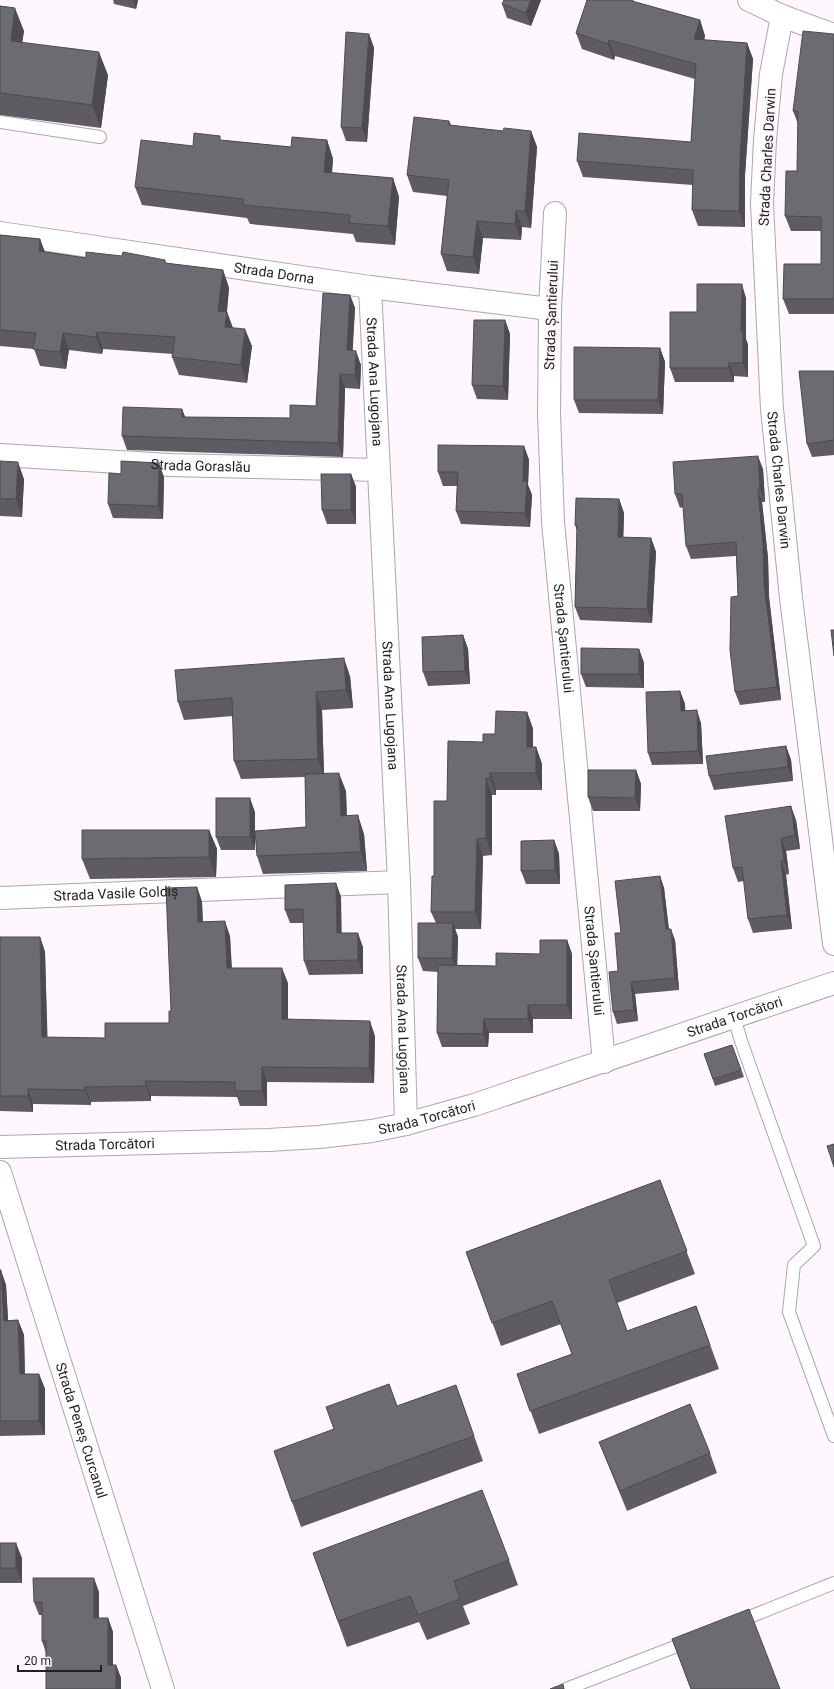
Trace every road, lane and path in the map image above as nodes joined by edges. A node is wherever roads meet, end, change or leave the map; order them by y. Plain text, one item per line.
1 (749, 0) edge
2 (782, 16) junction
3 (834, 36) edge
4 (0, 122) edge
5 (100, 137) dead end
6 (555, 213) dead end
7 (0, 233) edge
8 (370, 287) junction
9 (550, 309) junction
10 (0, 455) edge
11 (378, 470) junction
12 (399, 882) junction
13 (0, 898) edge
14 (834, 944) edge
15 (834, 983) edge
16 (734, 1017) junction
17 (604, 1062) junction
18 (406, 1124) junction
19 (0, 1147) edge
20 (0, 1172) edge
21 (834, 1436) edge
22 (834, 1583) edge
23 (723, 1627) edge
24 (701, 1636) edge
25 (163, 1689) edge
26 (566, 1689) edge

1 - 2 street
2 - 3 street
2 - 14 street, Strada Charles Darwin
4 - 5 lane
6 - 9 street, Strada Șantierului
7 - 8 street, Strada Dorna
8 - 9 street, Strada Dorna
8 - 11 street, Strada Ana Lugojana
9 - 17 street, Strada Șantierului
10 - 11 street, Strada Goraslău
11 - 12 street, Strada Ana Lugojana
12 - 13 street, Strada Vasile Goldiș
12 - 18 street, Strada Ana Lugojana
15 - 16 street, Strada Torcători
16 - 17 street, Strada Torcători
16 - 21 lane
17 - 18 street, Strada Torcători
18 - 19 street, Strada Torcători
20 - 25 street, Strada Peneș Curcanul
22 - 23 lane
24 - 26 lane

